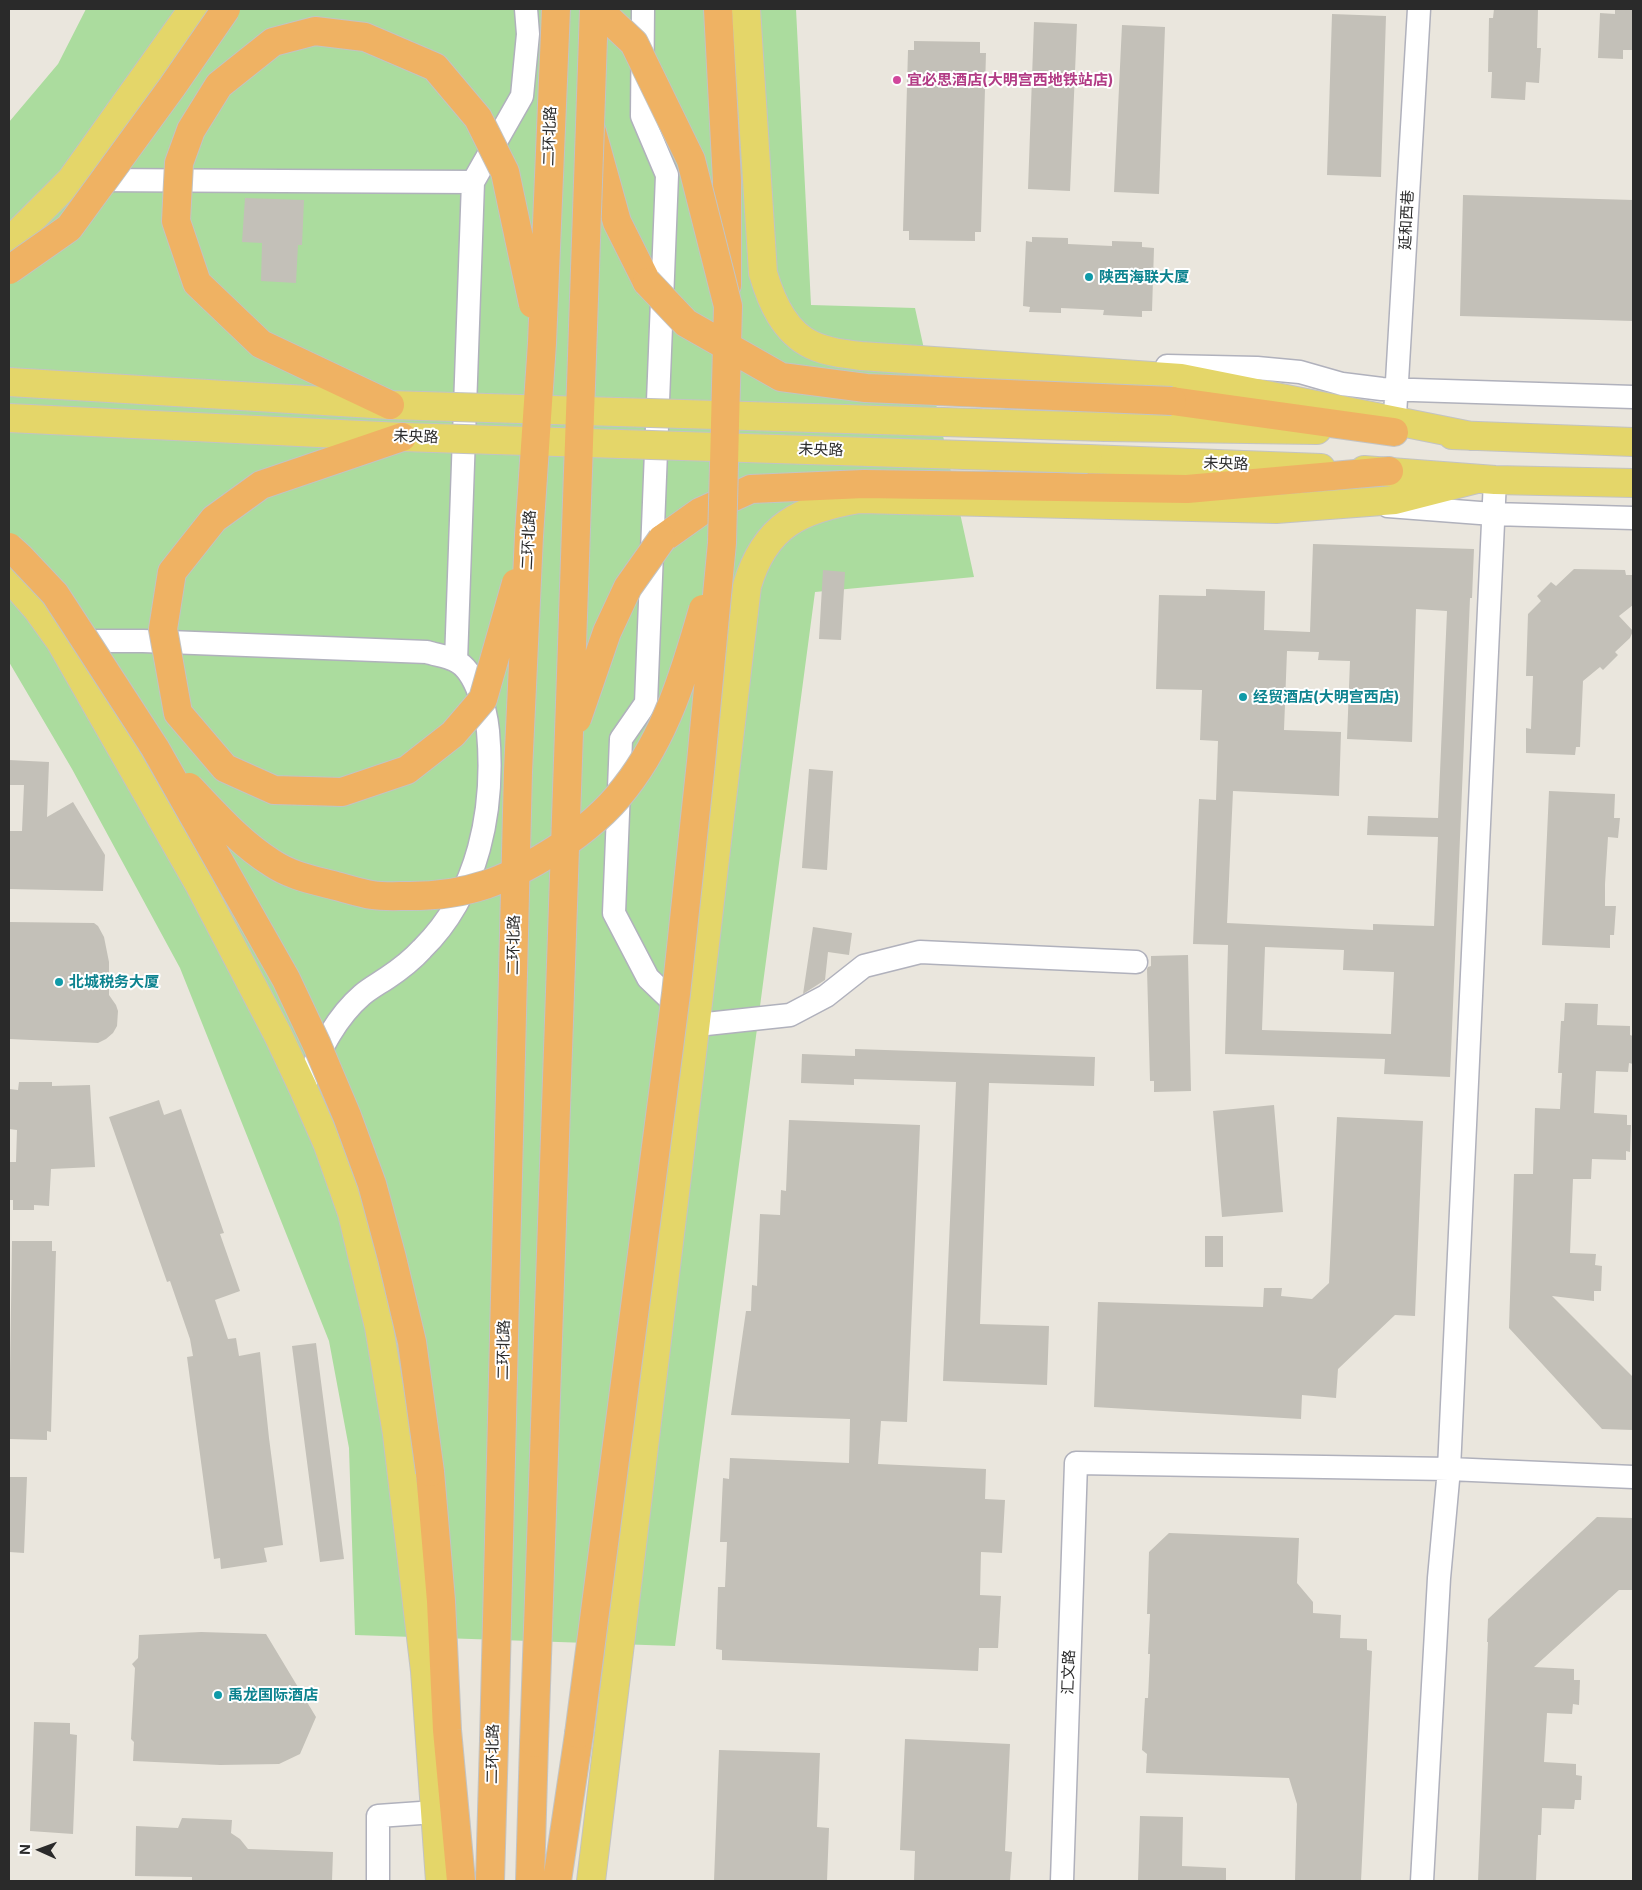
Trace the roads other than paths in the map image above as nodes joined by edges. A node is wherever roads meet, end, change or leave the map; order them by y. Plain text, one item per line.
1 (193, 9) edge
2 (226, 9) edge
3 (526, 9) edge
4 (556, 9) edge
5 (594, 9) edge
6 (598, 9) edge
7 (643, 9) edge
8 (718, 9) edge
9 (746, 9) edge
10 (1419, 9) edge
11 (589, 120) junction
12 (71, 180) junction
13 (473, 182) junction
14 (9, 242) edge
15 (9, 270) edge
16 (728, 306) junction
17 (542, 343) junction
18 (1117, 374) junction
19 (9, 382) edge
20 (1397, 389) junction
21 (1633, 397) edge
22 (390, 405) junction
23 (9, 418) edge
24 (1395, 426) junction
25 (402, 437) junction
26 (1633, 442) edge
27 (1390, 471) junction
28 (1486, 479) junction
29 (1632, 484) edge
30 (1347, 504) junction
31 (1493, 514) junction
32 (1633, 518) edge
33 (529, 536) junction
34 (722, 543) junction
35 (9, 547) edge
36 (9, 577) edge
37 (60, 641) junction
38 (456, 661) junction
39 (569, 744) junction
40 (155, 748) junction
41 (1136, 962) dead end
42 (697, 1025) junction
43 (303, 1088) junction
44 (1449, 1469) junction
45 (1633, 1477) edge
46 (435, 1812) junction
47 (378, 1881) edge
48 (440, 1881) edge
49 (460, 1881) edge
50 (490, 1881) edge
51 (530, 1881) edge
52 (557, 1881) edge
53 (591, 1881) edge
54 (1062, 1881) edge
55 (1422, 1881) edge

1 - 12 main road
2 - 15 highway, bridge
3 - 13 street
4 - 17 highway, 二环北路, bridge
5 - 11 highway, bridge
6 - 16 highway, bridge
7 - 42 street
8 - 16 highway, bridge
9 - 18 main road
10 - 20 street, 延和西巷
11 - 24 highway, bridge
11 - 39 highway, bridge
12 - 13 street
12 - 14 main road
13 - 38 street
16 - 34 highway, bridge
17 - 22 highway, bridge
17 - 33 highway, 二环北路, bridge
18 - 20 street
18 - 24 main road
19 - 22 main road, 未央路, bridge
20 - 21 street
20 - 24 street, 延和西巷
22 - 24 main road, 未央路, bridge
23 - 25 main road, 未央路, bridge
24 - 26 main road, 未央路
25 - 27 main road, 未央路, bridge
25 - 33 highway, bridge
27 - 28 main road, 未央路
27 - 39 highway, bridge
28 - 29 main road, 未央路
28 - 30 main road
28 - 31 street
30 - 31 street
30 - 42 main road
31 - 32 street
31 - 44 street
33 - 50 highway, 二环北路, bridge
34 - 40 highway, bridge
34 - 52 highway, bridge
35 - 40 highway, bridge
36 - 37 main road
37 - 38 street
37 - 43 main road
38 - 43 street
39 - 51 highway, bridge
40 - 49 highway, bridge
41 - 42 street
42 - 53 main road
43 - 46 main road
44 - 45 street
44 - 54 street, 汇文路
44 - 55 street
46 - 47 street
46 - 48 main road

